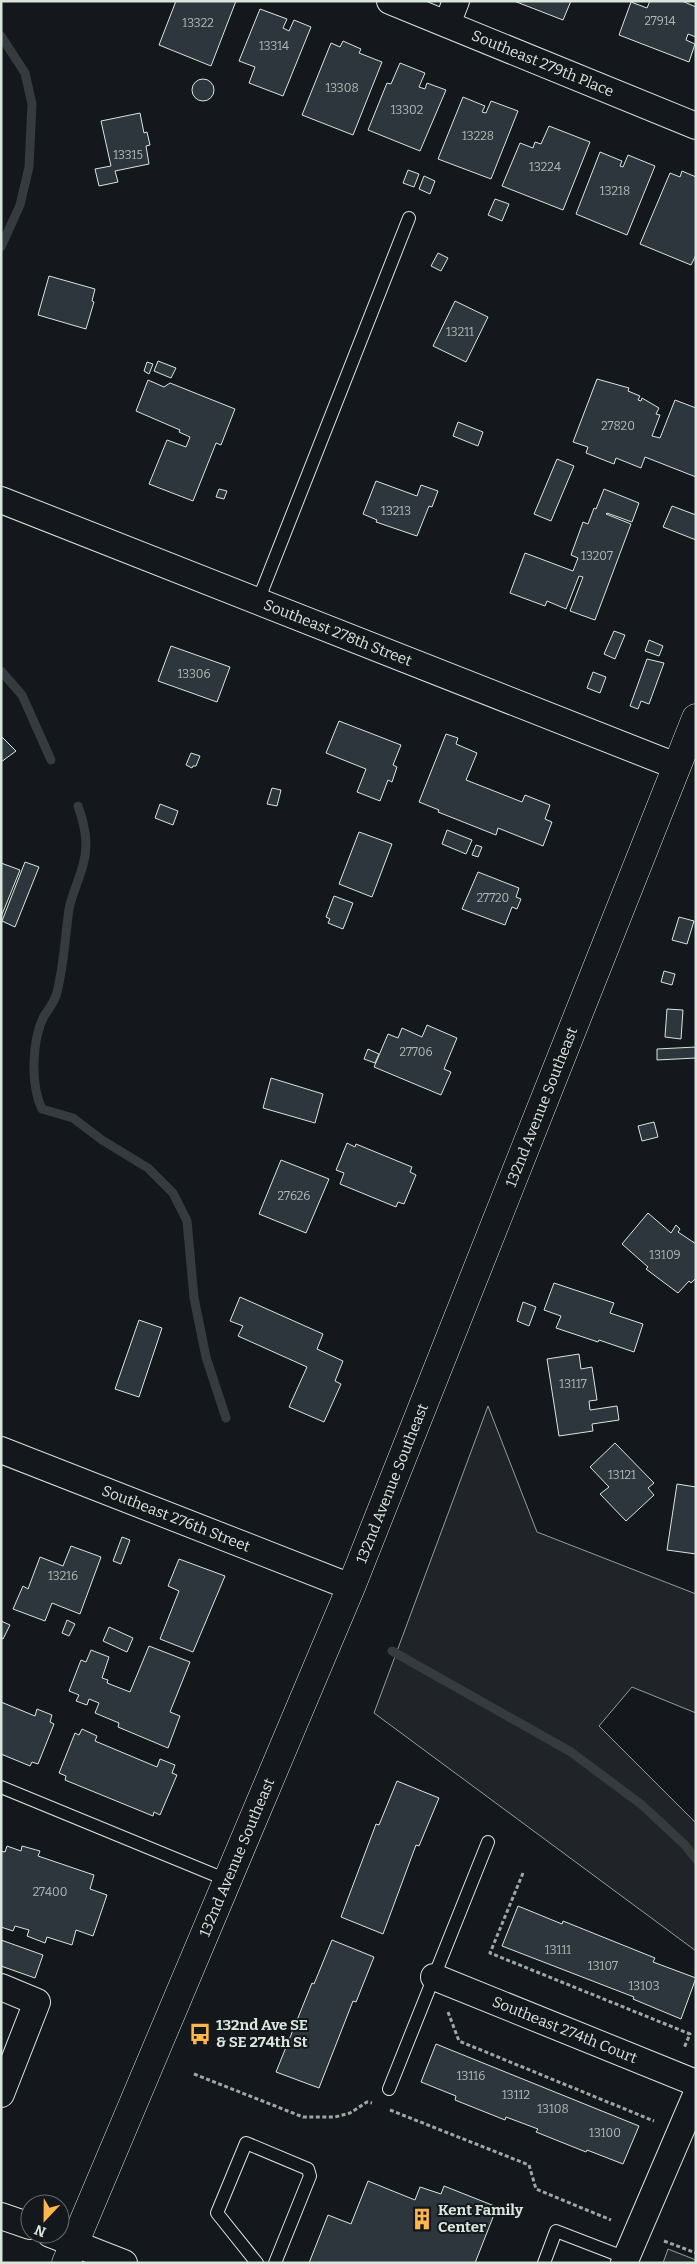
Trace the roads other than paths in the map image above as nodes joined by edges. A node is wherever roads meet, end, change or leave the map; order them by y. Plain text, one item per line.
1 (390, 1) edge
2 (452, 13) edge
3 (696, 126) edge
4 (409, 218) dead end
5 (1, 500) edge
6 (258, 602) junction
7 (696, 718) edge
8 (676, 766) junction
9 (1, 1450) edge
10 (351, 1587) junction
11 (1, 1787) edge
12 (488, 1842) dead end
13 (227, 1880) junction
14 (434, 1977) junction
15 (1, 1987) edge
16 (696, 2083) edge
17 (389, 2089) dead end
18 (1, 2094) edge
19 (696, 2096) edge
20 (1, 2216) edge
21 (20, 2223) edge
22 (64, 2247) edge
23 (625, 2261) edge
24 (124, 2263) edge
25 (257, 2263) edge
26 (275, 2263) edge
27 (544, 2263) edge

1 - 2 street, Southeast 279th Place
2 - 3 street, Southeast 279th Place
4 - 6 lane
5 - 6 street, Southeast 278th Street
6 - 8 street, Southeast 278th Street
7 - 8 main road, 132nd Avenue Southeast
8 - 10 main road, 132nd Avenue Southeast
9 - 10 street, Southeast 276th Street
10 - 13 main road, 132nd Avenue Southeast
11 - 13 lane
12 - 14 lane
13 - 22 main road, 132nd Avenue Southeast
14 - 16 street, Southeast 274th Court
14 - 17 lane
15 - 18 street
19 - 23 street
20 - 21 street
22 - 24 street
23 - 27 lane
25 - 26 lane

